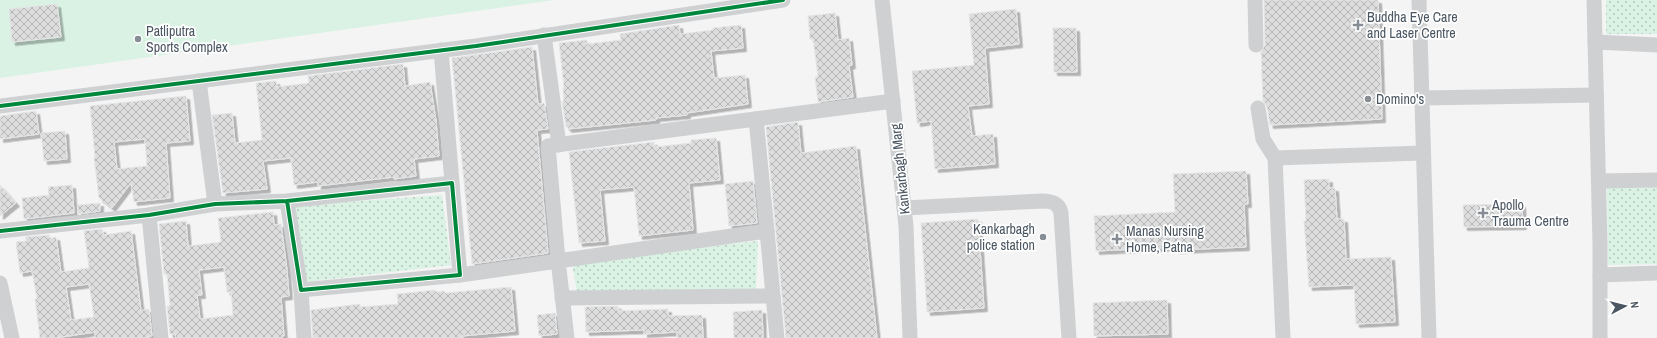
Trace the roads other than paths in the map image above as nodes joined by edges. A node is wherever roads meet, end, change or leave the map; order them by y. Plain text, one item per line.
1 (783, 0) edge
2 (882, 0) edge
3 (1255, 0) edge
4 (1419, 0) edge
5 (1594, 0) edge
6 (544, 35) junction
7 (1595, 42) junction
8 (1657, 45) edge
9 (1256, 46) dead end
10 (441, 50) junction
11 (199, 81) junction
12 (1596, 95) junction
13 (1422, 98) junction
14 (893, 102) junction
15 (0, 106) edge
16 (1258, 108) dead end
17 (756, 119) junction
18 (559, 145) junction
19 (1423, 153) junction
20 (1275, 158) junction
21 (1657, 180) edge
22 (1599, 181) junction
23 (452, 183) junction
24 (287, 201) junction
25 (215, 204) junction
26 (904, 208) junction
27 (149, 215) junction
28 (0, 231) edge
29 (767, 231) junction
30 (558, 260) junction
31 (1657, 273) edge
32 (460, 274) junction
33 (1600, 274) junction
34 (0, 284) edge
35 (301, 290) junction
36 (773, 296) junction
37 (562, 298) junction
38 (12, 338) edge
39 (161, 338) edge
40 (304, 338) edge
41 (567, 338) edge
42 (776, 338) edge
43 (910, 338) edge
44 (1069, 338) edge
45 (1283, 338) edge
46 (1429, 338) edge
47 (1600, 338) edge

1 - 6 street
2 - 14 street, Kankarbagh Marg
3 - 9 street
4 - 13 street
5 - 7 street
6 - 10 street
6 - 18 street
7 - 8 street
7 - 12 street
10 - 11 street
10 - 23 street
11 - 15 street
11 - 25 street
12 - 13 street
12 - 22 street
13 - 19 street
14 - 17 street
14 - 26 street, Kankarbagh Marg
16 - 20 street
17 - 18 street
17 - 29 street
18 - 30 street
19 - 20 street
19 - 46 street
20 - 45 street
21 - 22 street
22 - 33 street
23 - 24 street
23 - 32 street
24 - 25 street
24 - 35 street
25 - 27 street
26 - 43 street, Kankarbagh Marg
26 - 44 street
27 - 28 street
27 - 39 street
29 - 30 street
29 - 36 street
30 - 32 street
30 - 37 street
31 - 33 street
32 - 35 street
33 - 47 street
34 - 38 street
35 - 40 street
36 - 37 street
36 - 42 street
37 - 41 street

